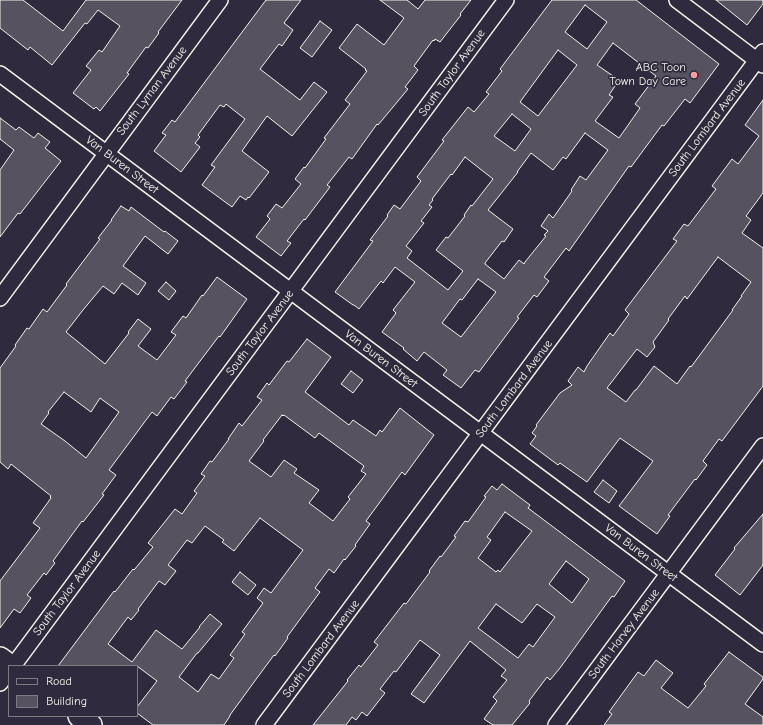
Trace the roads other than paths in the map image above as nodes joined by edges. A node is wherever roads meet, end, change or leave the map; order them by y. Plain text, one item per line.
1 (220, 0) edge
2 (506, 0) edge
3 (677, 0) edge
4 (761, 59) edge
5 (0, 74) edge
6 (106, 154) junction
7 (291, 291) junction
8 (0, 298) edge
9 (481, 433) junction
10 (763, 446) edge
11 (668, 574) junction
12 (763, 644) edge
13 (0, 658) edge
14 (10, 665) edge
15 (13, 665) edge
16 (8, 672) edge
17 (0, 683) edge
18 (79, 717) edge
19 (91, 725) edge
20 (264, 725) edge
21 (556, 725) edge

1 - 6 street, South Lyman Avenue
2 - 7 street, South Taylor Avenue
3 - 4 street
4 - 9 street, South Lombard Avenue
5 - 6 street, Van Buren Street
6 - 7 street, Van Buren Street
6 - 8 street, South Lyman Avenue
7 - 9 street, Van Buren Street
7 - 15 street, South Taylor Avenue
9 - 11 street, Van Buren Street
9 - 20 street, South Lombard Avenue
10 - 11 street, South Harvey Avenue
11 - 12 street, Van Buren Street
11 - 21 street, South Harvey Avenue
13 - 14 street
16 - 17 street
18 - 19 street

